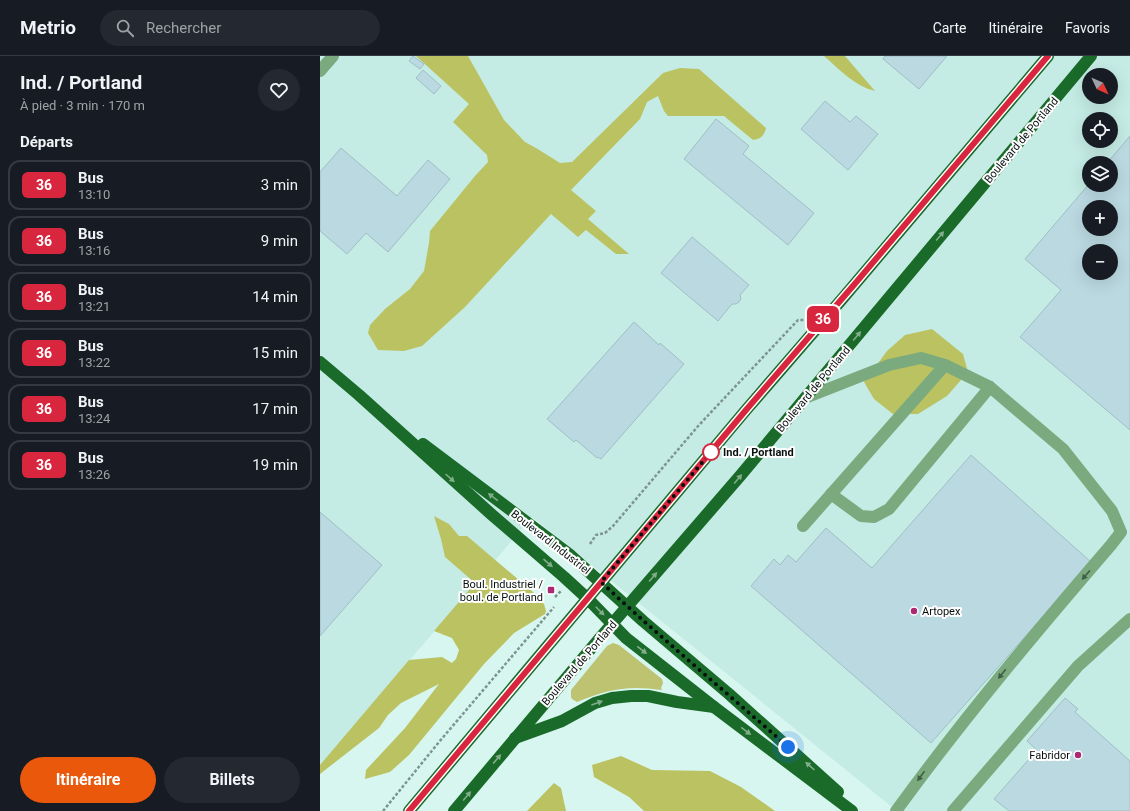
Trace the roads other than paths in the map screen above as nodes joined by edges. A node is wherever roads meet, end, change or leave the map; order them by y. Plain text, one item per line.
1 (333, 56) edge
2 (1048, 56) edge
3 (1091, 56) edge
4 (320, 71) edge
5 (320, 362) edge
6 (945, 365) junction
7 (990, 387) junction
8 (359, 395) junction
9 (805, 398) junction
10 (831, 494) junction
11 (803, 526) dead end
12 (601, 582) junction
13 (588, 599) junction
14 (628, 607) junction
15 (1130, 619) edge
16 (612, 624) junction
17 (714, 707) junction
18 (514, 738) junction
19 (409, 811) edge
20 (454, 811) edge
21 (852, 811) edge
22 (860, 811) edge
23 (896, 811) edge
24 (953, 811) edge

1 - 4 street
2 - 12 main road
9 -> 3 main road, Boulevard de Portland
5 - 8 main road, Boulevard Industriel
6 - 7 street
6 - 9 street
6 - 10 street
7 - 10 street
7 -> 23 street
12 -> 8 main road, Boulevard Industriel
8 -> 13 main road, Boulevard Industriel
14 -> 9 main road, Boulevard de Portland
10 - 11 street
12 - 13 main road
12 - 14 main road, Boulevard Industriel
13 -> 16 main road, Boulevard Industriel
13 - 19 main road
14 - 16 main road, Boulevard de Portland
22 -> 14 main road, Boulevard Industriel
15 - 24 street
16 -> 17 main road, Boulevard Industriel
16 - 18 main road, Boulevard de Portland
18 -> 17 main road
17 -> 21 main road, Boulevard Industriel
20 -> 18 main road, Boulevard de Portland

